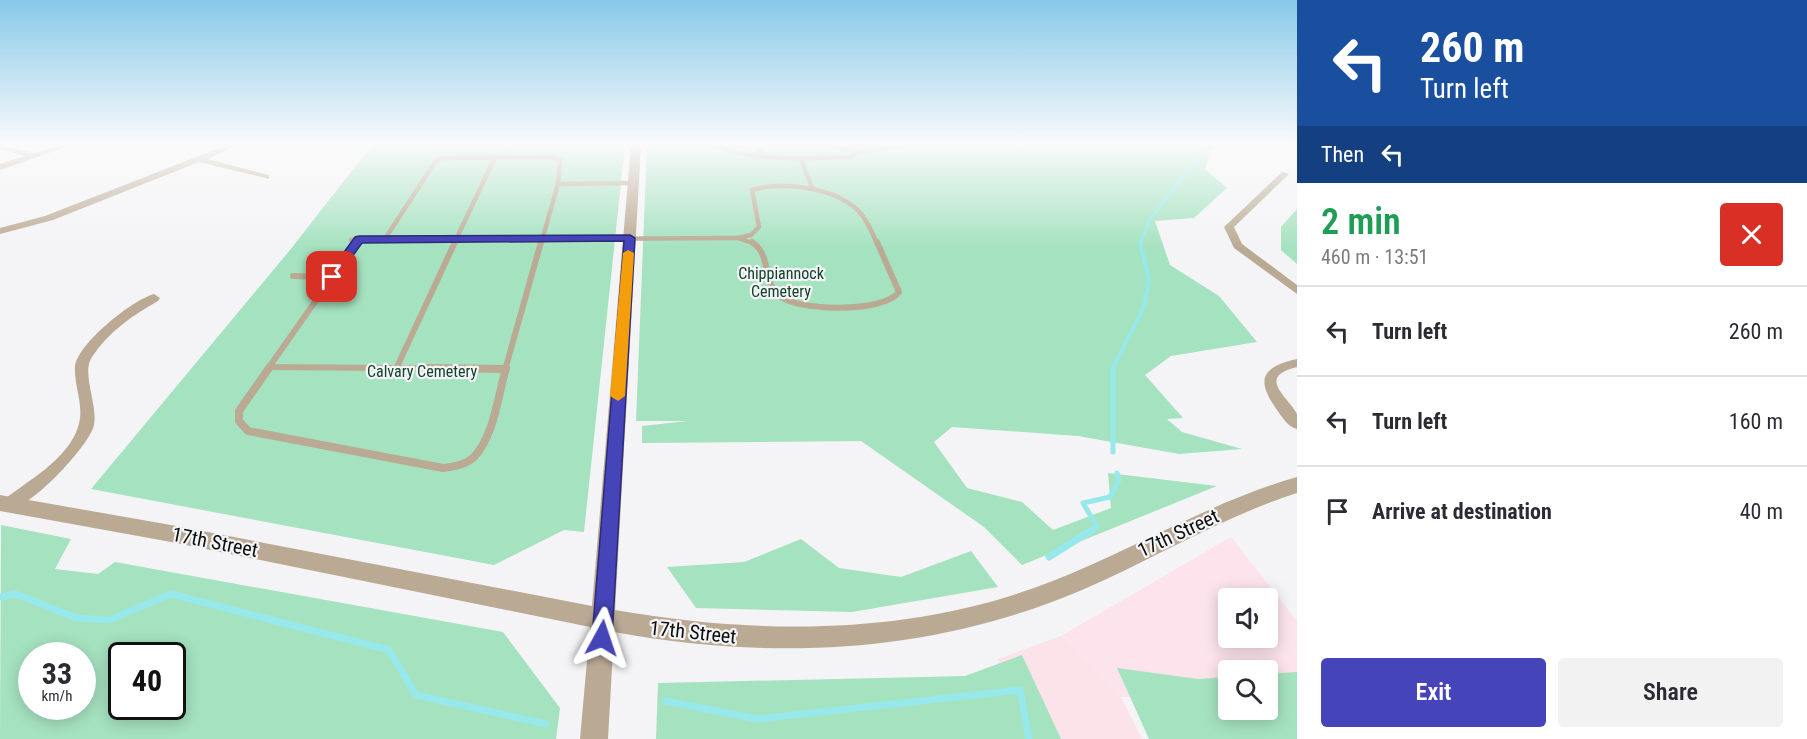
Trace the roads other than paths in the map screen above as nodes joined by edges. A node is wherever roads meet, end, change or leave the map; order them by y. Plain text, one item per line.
1 (147, 179) edge
2 (425, 179) edge
3 (484, 179) edge
4 (558, 179) edge
5 (633, 179) edge
6 (810, 179) edge
7 (1279, 179) edge
8 (633, 183) junction
9 (558, 184) junction
10 (812, 188) junction
11 (4, 230) edge
12 (630, 238) junction
13 (738, 238) junction
14 (385, 239) junction
15 (456, 239) junction
16 (351, 240) dead end
17 (359, 240) junction
18 (541, 240) junction
19 (292, 276) dead end
20 (332, 277) junction
21 (1297, 291) edge
22 (154, 298) dead end
23 (1297, 363) edge
24 (270, 367) junction
25 (396, 369) junction
26 (506, 369) junction
27 (1297, 424) edge
28 (1297, 485) edge
29 (5, 504) edge
30 (603, 621) junction
31 (594, 739) edge

1 - 11 street
2 - 14 lane
3 - 15 lane
4 - 9 lane
5 - 8 street
6 - 10 lane
7 - 21 street
8 - 9 lane
8 - 12 street
9 - 18 lane
10 - 13 lane
10 - 13 lane
12 - 13 lane
12 - 18 lane
12 - 30 street
14 - 15 lane
14 - 17 lane
15 - 18 lane
15 - 25 lane
16 - 17 lane
17 - 20 lane
18 - 26 lane
19 - 20 lane
20 - 24 lane
22 - 29 street
23 - 27 street
24 - 25 lane
24 - 26 lane
25 - 26 lane
28 - 30 street, 17th Street
29 - 30 street, 17th Street
30 - 31 street

